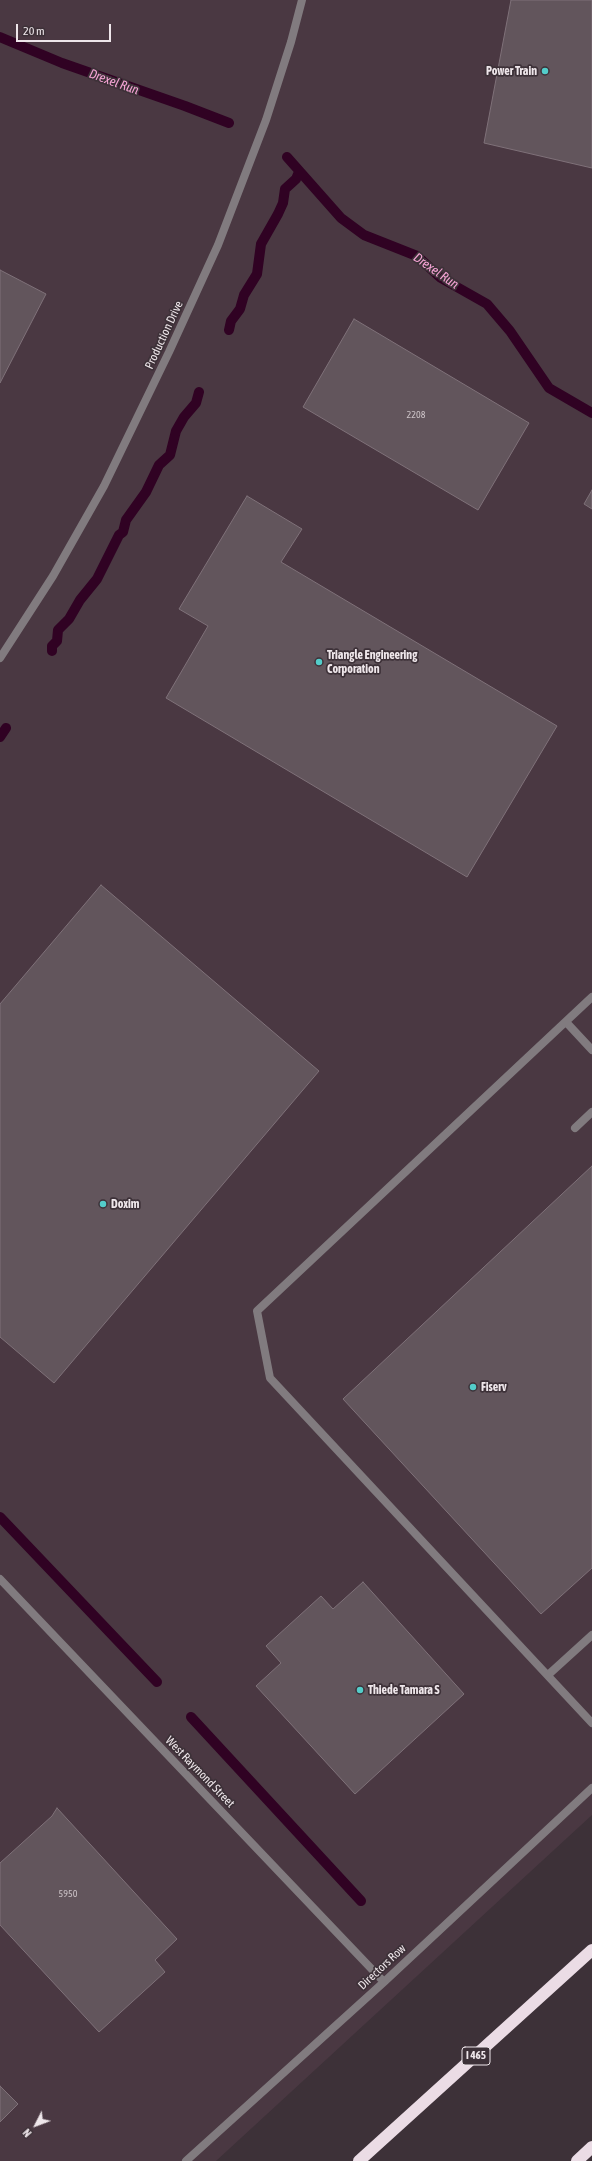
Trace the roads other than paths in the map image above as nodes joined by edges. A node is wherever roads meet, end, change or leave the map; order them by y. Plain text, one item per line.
1 (302, 0) edge
2 (0, 658) edge
3 (592, 997) edge
4 (566, 1022) junction
5 (592, 1050) edge
6 (592, 1112) edge
7 (575, 1128) dead end
8 (0, 1579) edge
9 (592, 1635) edge
10 (548, 1676) junction
11 (592, 1722) edge
12 (592, 1788) edge
13 (592, 1950) edge
14 (384, 1982) junction
15 (592, 2148) edge
16 (186, 2161) edge
17 (359, 2161) edge
18 (577, 2161) edge

1 - 2 street, Production Drive
3 - 4 street
4 - 5 street
4 - 10 street
6 - 7 street
8 - 14 street, West Raymond Street
9 - 10 street
10 - 11 street
12 - 14 street, Directors Row
13 - 17 highway, I 465
14 - 16 street, Directors Row
15 - 18 highway

